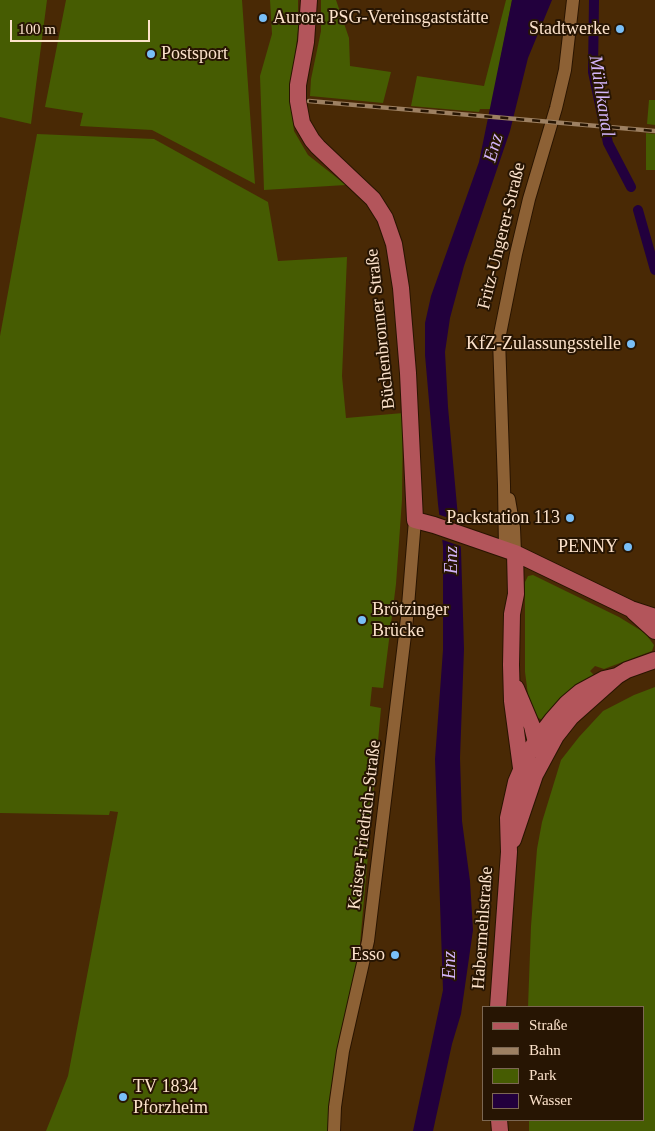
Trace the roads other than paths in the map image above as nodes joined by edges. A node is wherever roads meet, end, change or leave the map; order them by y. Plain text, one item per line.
1 (309, 0) edge
2 (573, 0) edge
3 (415, 520) junction
4 (510, 551) junction
5 (631, 609) junction
6 (655, 617) edge
7 (655, 631) edge
8 (655, 660) edge
9 (617, 676) junction
10 (512, 679) junction
11 (536, 741) junction
12 (528, 772) junction
13 (498, 1006) edge
14 (334, 1131) edge

1 - 3 main road, Büchenbronner Straße
2 - 4 street, Fritz-Ungerer-Straße
3 - 4 main road
3 - 14 street, Kaiser-Friedrich-Straße
4 - 5 main road
4 - 10 main road, Fritz-Ungerer-Straße
5 - 6 main road
5 - 7 main road
8 - 9 main road, Habermehlstraße
9 - 11 main road, Habermehlstraße
9 - 12 main road, Habermehlstraße
10 - 11 main road, Fritz-Ungerer-Straße
10 - 12 main road, Fritz-Ungerer-Straße
11 - 12 main road, Habermehlstraße
12 - 13 main road, Habermehlstraße

